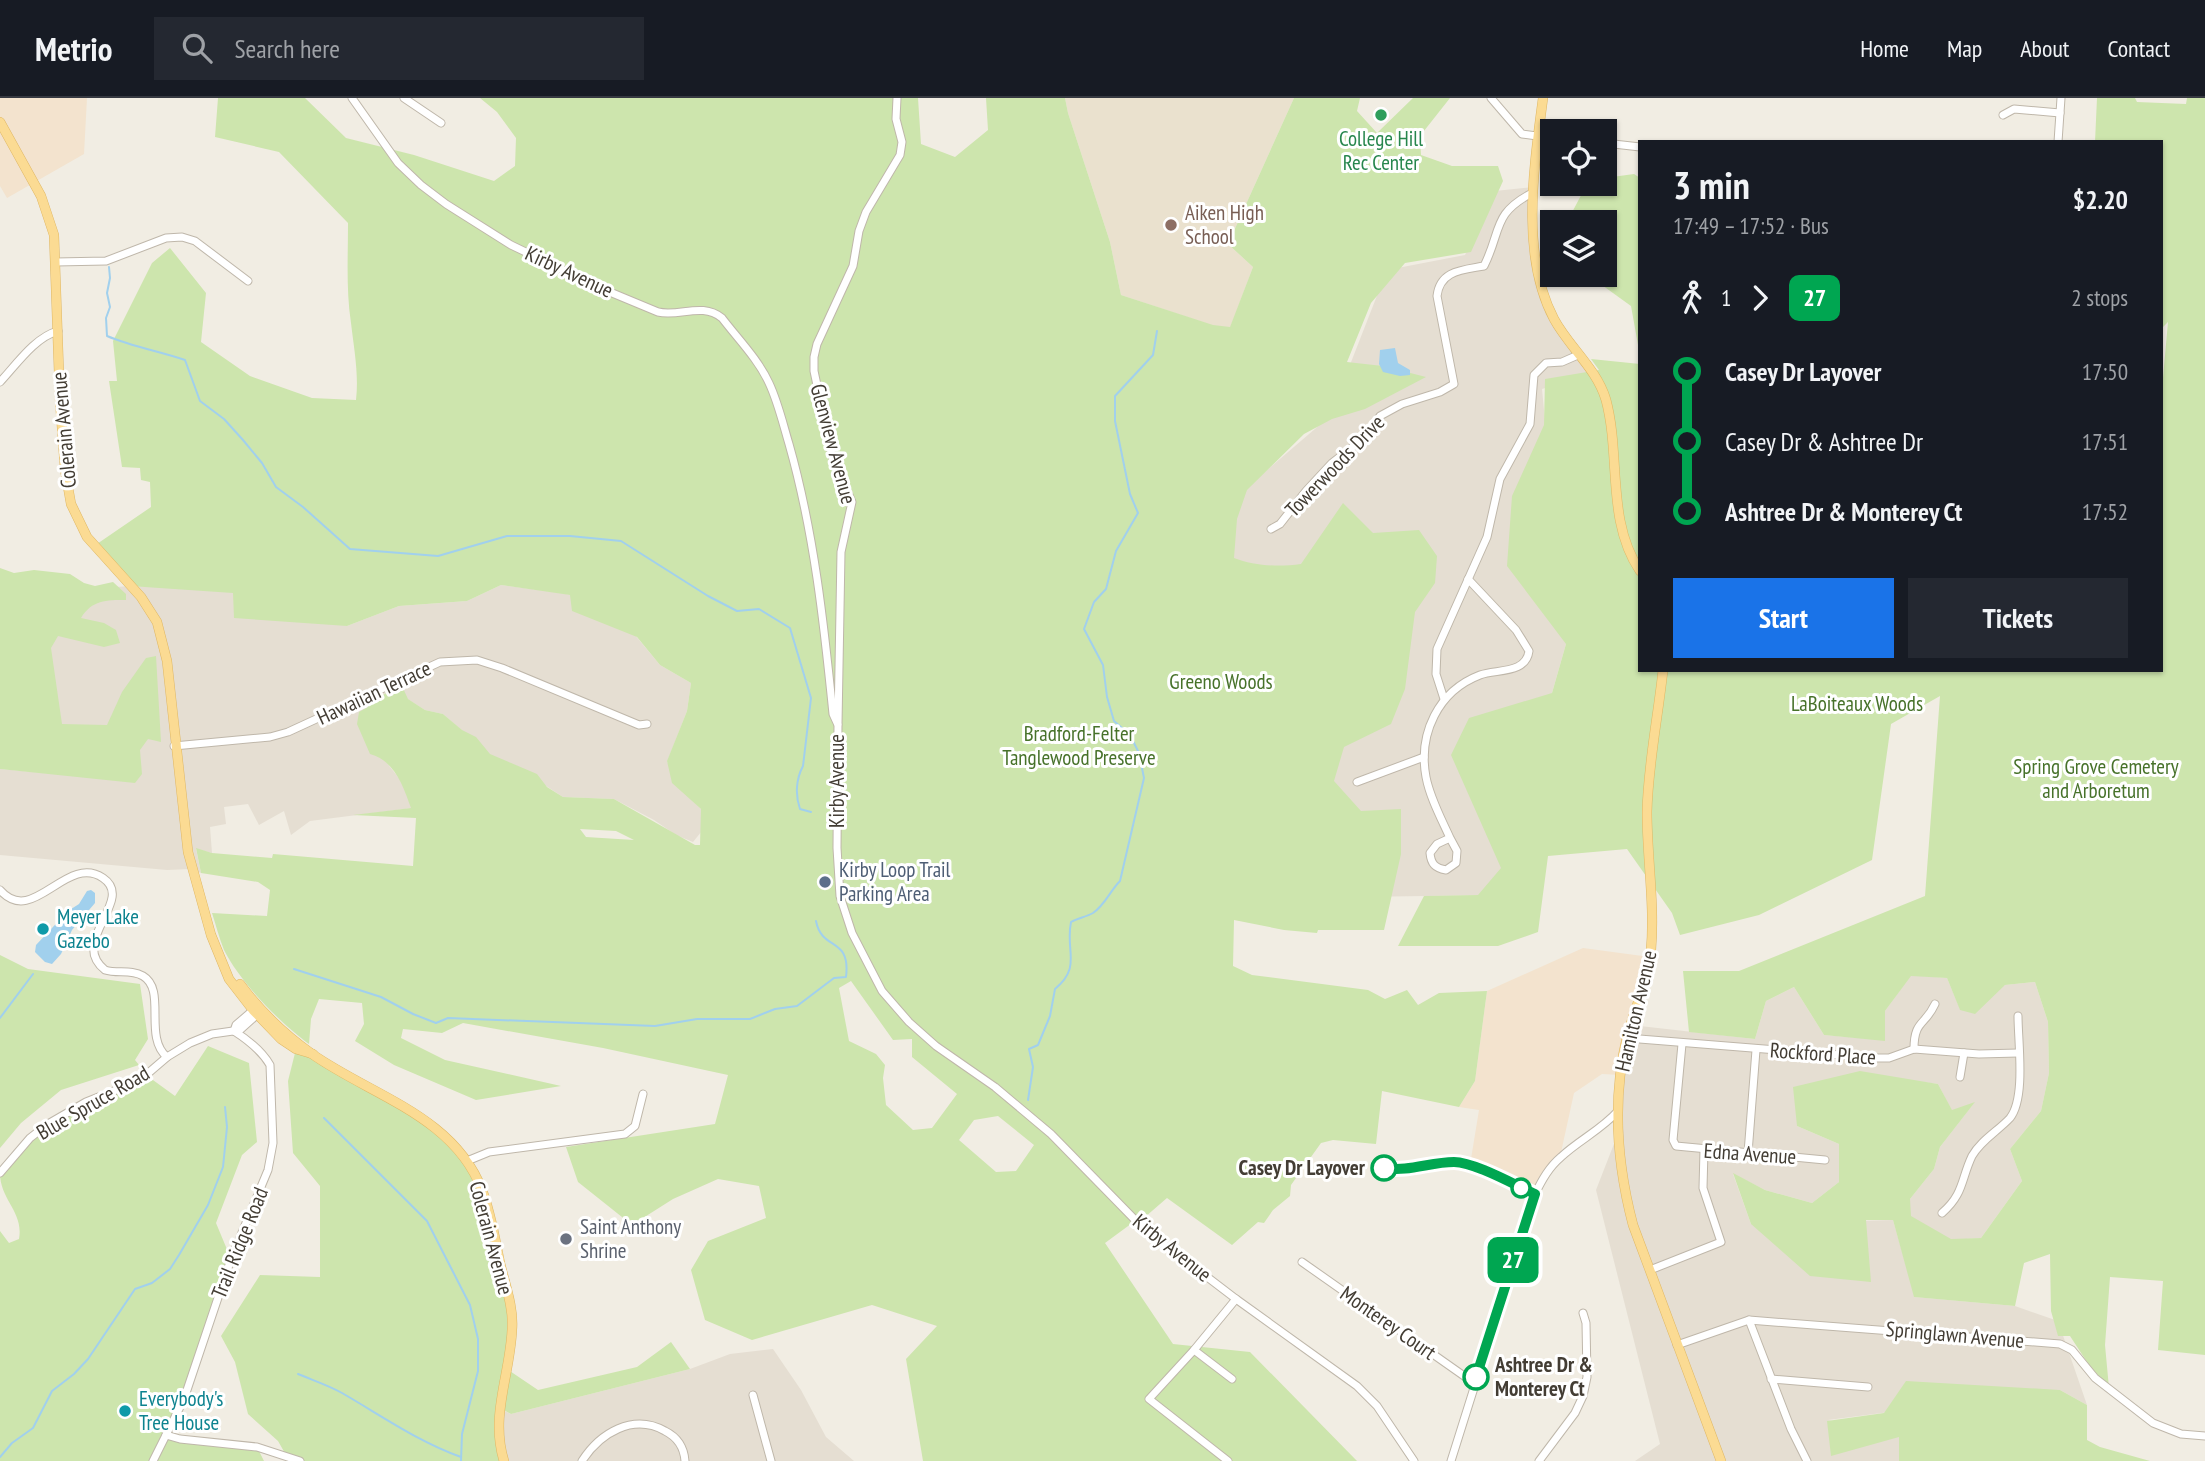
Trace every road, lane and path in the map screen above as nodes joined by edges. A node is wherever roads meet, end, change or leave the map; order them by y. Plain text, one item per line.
1 (352, 98) edge
2 (404, 98) edge
3 (897, 98) edge
4 (1491, 98) edge
5 (1543, 98) edge
6 (2061, 98) edge
7 (2060, 113) junction
8 (2003, 115) dead end
9 (0, 122) edge
10 (441, 123) dead end
11 (1538, 137) junction
12 (2058, 140) edge
13 (1617, 144) edge
14 (1638, 146) edge
15 (1532, 193) junction
16 (56, 262) junction
17 (248, 281) dead end
18 (58, 331) junction
19 (1578, 355) junction
20 (0, 382) edge
21 (1271, 529) dead end
22 (1638, 567) edge
23 (1468, 579) junction
24 (1663, 672) edge
25 (1444, 699) junction
26 (647, 724) dead end
27 (838, 725) junction
28 (174, 746) junction
29 (1424, 757) junction
30 (1357, 782) dead end
31 (1450, 838) junction
32 (0, 890) edge
33 (1935, 1004) dead end
34 (258, 1010) junction
35 (2018, 1016) dead end
36 (246, 1025) junction
37 (234, 1031) junction
38 (245, 1038) junction
39 (1627, 1038) junction
40 (1682, 1044) junction
41 (1756, 1049) junction
42 (1914, 1049) junction
43 (1964, 1053) junction
44 (2018, 1053) junction
45 (167, 1057) junction
46 (1960, 1077) dead end
47 (643, 1094) dead end
48 (1618, 1111) junction
49 (1601, 1128) junction
50 (1619, 1130) junction
51 (1704, 1150) junction
52 (1748, 1153) junction
53 (1825, 1160) dead end
54 (467, 1161) junction
55 (1381, 1168) dead end
56 (0, 1173) edge
57 (1535, 1194) junction
58 (1942, 1213) dead end
59 (1302, 1262) dead end
60 (1650, 1270) junction
61 (1236, 1299) junction
62 (1583, 1313) dead end
63 (1749, 1320) junction
64 (1677, 1345) junction
65 (1194, 1350) junction
66 (1233, 1379) dead end
67 (1772, 1379) junction
68 (1474, 1383) junction
69 (1868, 1387) dead end
70 (753, 1395) dead end
71 (166, 1435) junction
72 (2205, 1436) edge
73 (153, 1461) edge
74 (300, 1461) edge
75 (504, 1461) edge
76 (582, 1461) edge
77 (685, 1461) edge
78 (771, 1461) edge
79 (1228, 1461) edge
80 (1414, 1461) edge
81 (1451, 1461) edge
82 (1539, 1461) edge
83 (1721, 1461) edge
84 (1807, 1461) edge

1 - 27 street, Kirby Avenue
2 - 10 street
3 - 27 street, Glenview Avenue
4 - 11 street
5 - 11 main road
6 - 7 street
7 - 8 street
7 - 12 street
9 - 16 main road, Colerain Avenue
11 - 15 main road
13 - 14 street
15 - 19 main road
15 - 21 street, Towerwoods Drive
16 - 17 street
16 - 18 main road, Colerain Avenue
18 - 20 street
18 - 28 main road, Colerain Avenue
19 - 22 main road
19 - 23 street
23 - 25 street
23 - 25 street
24 - 39 main road, Hamilton Avenue
25 - 29 street
26 - 28 street, Hawaiian Terrace
27 - 61 street, Kirby Avenue
28 - 34 main road, Colerain Avenue
29 - 30 street
29 - 31 street
31 - 31 street
32 - 45 street
33 - 42 street
34 - 36 street, Blue Spruce Road
34 - 37 street
34 - 54 main road, Colerain Avenue
35 - 44 street
36 - 37 street, Blue Spruce Road
36 - 38 street
37 - 38 street, Trail Ridge Road
37 - 45 street, Blue Spruce Road
38 - 71 street, Trail Ridge Road
39 - 40 street, Rockford Place
39 - 48 main road, Hamilton Avenue
40 - 41 street, Rockford Place
40 - 51 street, Edna Avenue
41 - 42 street, Rockford Place
41 - 52 street
42 - 43 street, Rockford Place
43 - 44 street, Rockford Place
43 - 46 street
44 - 58 street
45 - 56 street, Blue Spruce Road
47 - 54 street
48 - 49 street
48 - 50 main road, Hamilton Avenue
49 - 50 street
49 - 57 street
50 - 60 main road, Hamilton Avenue
51 - 52 street, Edna Avenue
51 - 60 street
52 - 53 street, Edna Avenue
54 - 75 main road, Colerain Avenue
55 - 57 street
57 - 68 street
59 - 68 street, Monterey Court
60 - 64 main road, Hamilton Avenue
61 - 65 street
61 - 80 street, Kirby Avenue
62 - 82 street
63 - 64 street, Springlawn Avenue
63 - 67 street
63 - 72 street, Springlawn Avenue
64 - 83 main road, Hamilton Avenue
65 - 66 street
65 - 79 street
67 - 69 street
67 - 84 street
68 - 81 street
70 - 78 street
71 - 73 street, Trail Ridge Road
71 - 74 street
76 - 77 street

